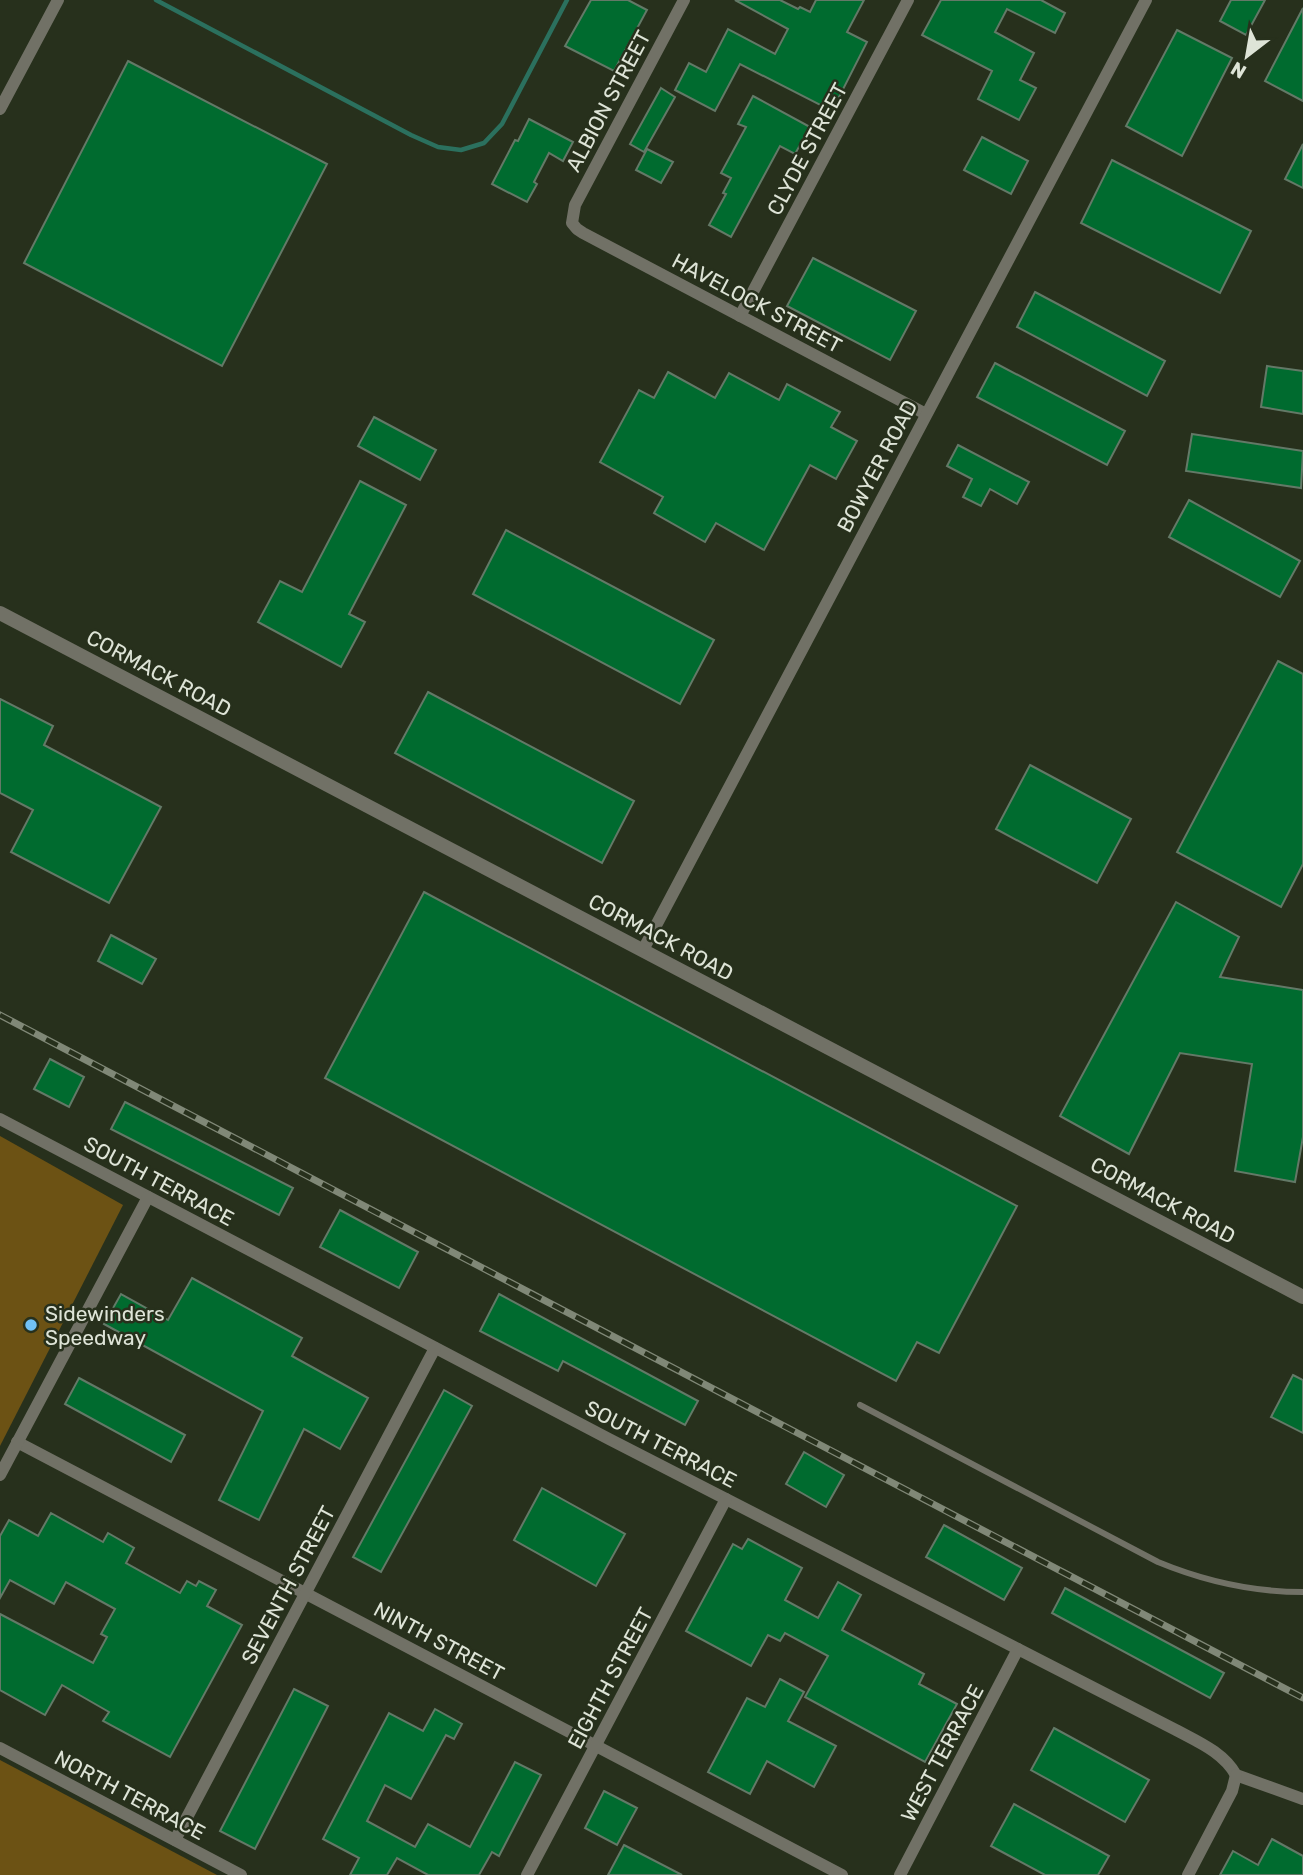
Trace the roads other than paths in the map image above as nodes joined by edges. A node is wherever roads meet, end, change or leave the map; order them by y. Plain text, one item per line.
1 (58, 0) edge
2 (684, 0) edge
3 (908, 0) edge
4 (1146, 0) edge
5 (0, 109) edge
6 (572, 223) joint
7 (740, 316) junction
8 (926, 414) junction
9 (0, 613) edge
10 (642, 950) junction
11 (0, 1119) edge
12 (148, 1197) junction
13 (1303, 1297) edge
14 (435, 1348) junction
15 (860, 1405) dead end
16 (17, 1442) junction
17 (0, 1475) edge
18 (726, 1499) junction
19 (1303, 1592) edge
20 (306, 1593) junction
21 (1018, 1649) junction
22 (596, 1746) junction
23 (0, 1748) edge
24 (1236, 1775) junction
25 (1303, 1799) edge
26 (175, 1840) junction
27 (241, 1875) edge
28 (527, 1875) edge
29 (842, 1875) edge
30 (900, 1875) edge
31 (1188, 1875) edge

1 - 5 street
2 - 6 street, ALBION STREET
3 - 7 street, CLYDE STREET
4 - 8 street, BOWYER ROAD
6 - 7 street, HAVELOCK STREET
7 - 8 street, HAVELOCK STREET
8 - 10 street, BOWYER ROAD
9 - 10 street, CORMACK ROAD
10 - 13 street, CORMACK ROAD
11 - 12 street, SOUTH TERRACE
12 - 14 street, SOUTH TERRACE
12 - 16 street
14 - 18 street, SOUTH TERRACE
14 - 20 street, SEVENTH STREET
15 - 19 lane
16 - 17 street
16 - 20 street, NINTH STREET
18 - 21 street, SOUTH TERRACE
18 - 22 street, EIGHTH STREET
20 - 22 street, NINTH STREET
20 - 26 street, SEVENTH STREET
21 - 24 street, SOUTH TERRACE
21 - 30 street, WEST TERRACE
22 - 28 street, EIGHTH STREET
22 - 29 street, NINTH STREET
23 - 26 street, NORTH TERRACE
24 - 25 street, SOUTH TERRACE
24 - 31 street
26 - 27 street, NORTH TERRACE

